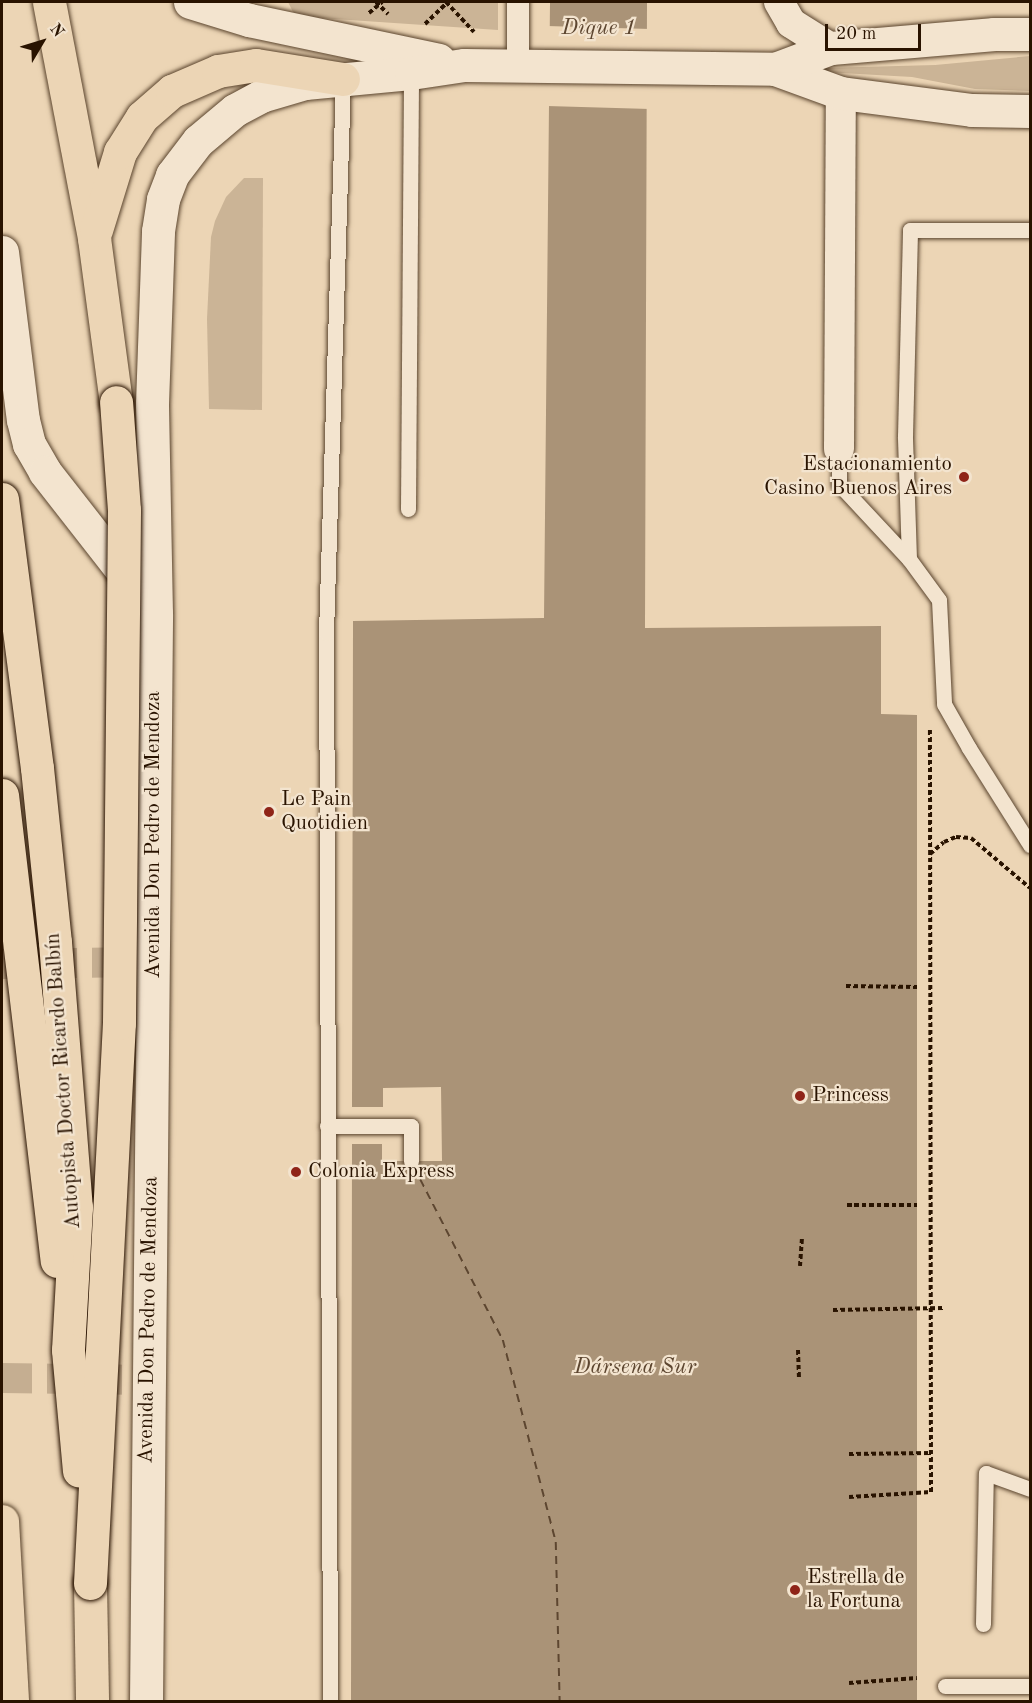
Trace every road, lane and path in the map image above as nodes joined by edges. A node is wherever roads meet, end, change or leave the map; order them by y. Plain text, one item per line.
1 (49, 2) edge
2 (190, 2) edge
3 (447, 2) edge
4 (518, 2) edge
5 (779, 2) edge
6 (248, 11) edge
7 (418, 31) dead end
8 (475, 33) dead end
9 (1030, 34) edge
10 (831, 48) junction
11 (464, 65) junction
12 (529, 66) junction
13 (775, 69) junction
14 (411, 73) junction
15 (343, 79) junction
16 (841, 93) junction
17 (1030, 111) edge
18 (1030, 230) edge
19 (94, 238) junction
20 (2, 252) edge
21 (839, 449) joint
22 (2, 499) edge
23 (408, 509) dead end
24 (909, 559) junction
25 (156, 614) junction
26 (929, 719) dead end
27 (2, 795) edge
28 (1030, 845) edge
29 (930, 854) junction
30 (1030, 888) edge
31 (846, 986) dead end
32 (917, 987) dead end
33 (327, 1126) junction
34 (411, 1161) dead end
35 (917, 1205) dead end
36 (847, 1206) dead end
37 (802, 1237) dead end
38 (800, 1266) dead end
39 (943, 1308) dead end
40 (833, 1310) dead end
41 (68, 1350) junction
42 (798, 1350) dead end
43 (799, 1379) dead end
44 (931, 1453) junction
45 (849, 1454) dead end
46 (1030, 1489) edge
47 (849, 1497) dead end
48 (2, 1521) edge
49 (90, 1582) junction
50 (983, 1624) dead end
51 (917, 1678) dead end
52 (849, 1683) dead end
53 (945, 1686) dead end
54 (1030, 1686) edge
55 (12, 1701) edge
56 (92, 1701) edge
57 (146, 1701) edge
58 (330, 1701) edge

1 - 19 highway
2 - 6 main road
3 - 7 path
3 - 8 path
4 - 12 street
5 - 10 street
6 - 11 main road
9 - 10 main road
10 - 13 main road
11 - 12 main road
11 - 14 main road, Avenida Don Pedro de Mendoza
12 - 13 main road
13 - 16 main road
14 - 15 main road, Avenida Don Pedro de Mendoza
14 - 23 lane
15 - 19 highway
15 - 25 main road, Avenida Don Pedro de Mendoza
15 - 33 lane
16 - 17 main road
16 - 21 street
18 - 24 lane
19 - 49 highway, bridge
20 - 25 main road
21 - 24 lane
22 - 41 highway, Autopista Doctor Ricardo Balbín, bridge
24 - 28 lane
25 - 57 main road, Avenida Don Pedro de Mendoza
26 - 29 path
27 - 41 highway, bridge
29 - 30 path
29 - 44 path
31 - 32 path
33 - 34 lane
33 - 58 lane
35 - 36 path
37 - 38 path
39 - 40 path, bridge
41 - 49 highway, Autopista Doctor Ricardo Balbín, bridge
42 - 43 path
44 - 45 path
44 - 47 path
46 - 50 lane
48 - 55 highway
49 - 56 highway, Autopista Doctor Ricardo Balbín
51 - 52 path
53 - 54 lane

